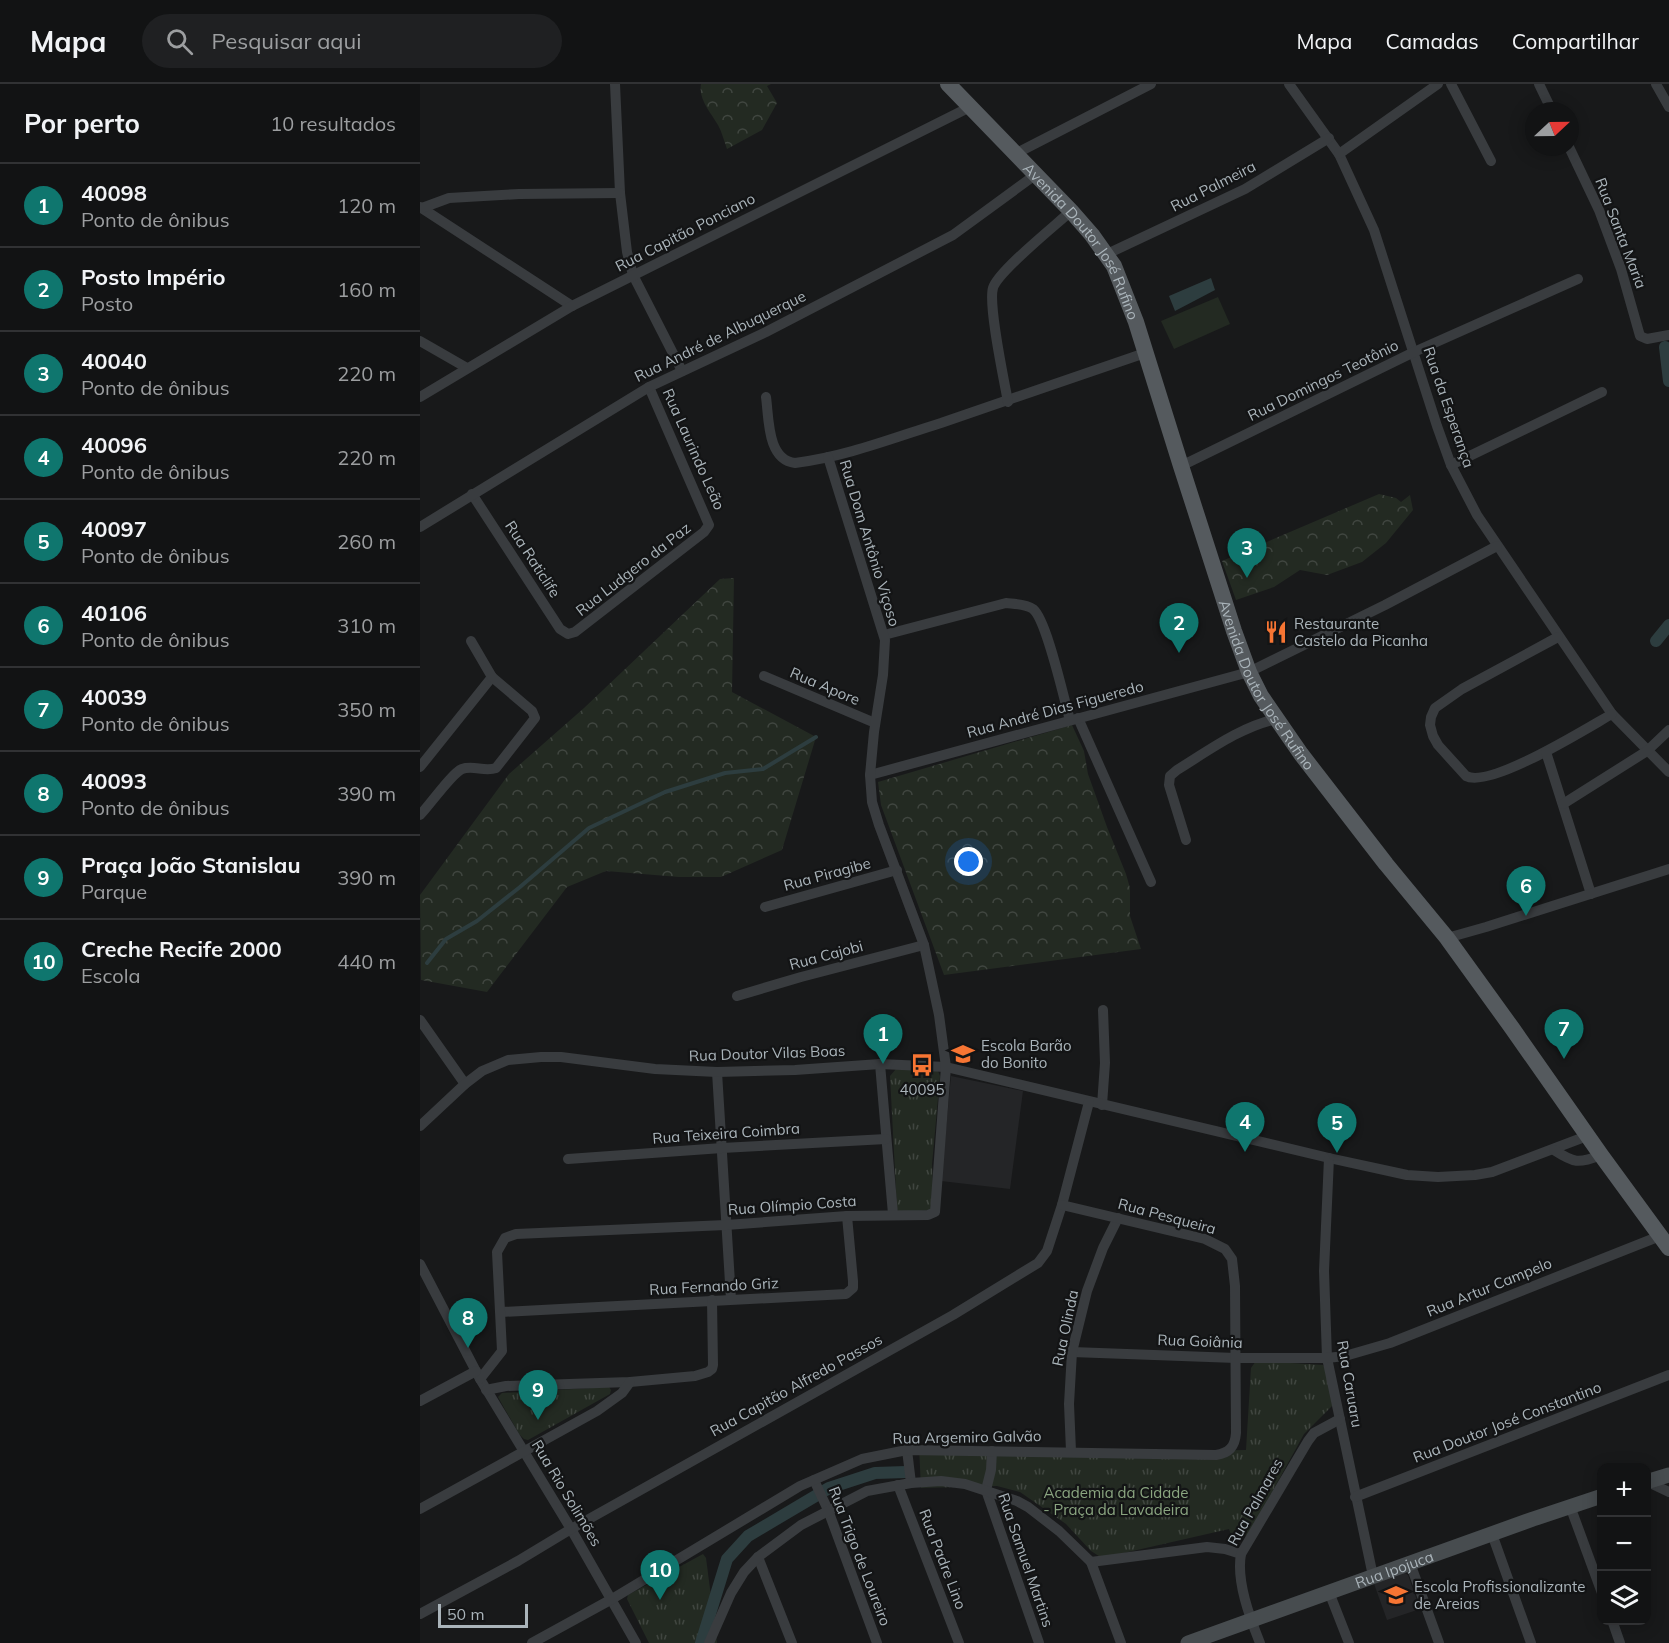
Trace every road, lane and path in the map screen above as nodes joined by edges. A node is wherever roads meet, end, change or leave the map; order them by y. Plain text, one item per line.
1 (615, 84) edge
2 (948, 84) edge
3 (1289, 84) edge
4 (1438, 84) edge
5 (1451, 84) edge
6 (1539, 84) edge
7 (1656, 84) edge
8 (1147, 85) edge
9 (1548, 102) edge
10 (1669, 106) edge
11 (970, 107) junction
12 (1329, 138) junction
13 (1015, 154) junction
14 (1339, 154) junction
15 (1573, 156) edge
16 (1491, 161) dead end
17 (1035, 175) junction
18 (620, 193) junction
19 (421, 207) edge
20 (1071, 212) junction
21 (1107, 254) junction
22 (633, 275) junction
23 (1578, 279) dead end
24 (572, 306) junction
25 (1669, 335) edge
26 (420, 341) edge
27 (1414, 352) junction
28 (1145, 354) junction
29 (467, 368) junction
30 (682, 371) junction
31 (649, 387) junction
32 (1602, 392) dead end
33 (420, 397) edge
34 (766, 397) dead end
35 (1008, 402) junction
36 (828, 457) junction
37 (1451, 465) junction
38 (1181, 466) junction
39 (472, 494) junction
40 (710, 525) joint
41 (420, 526) edge
42 (1497, 546) junction
43 (572, 634) joint
44 (884, 635) junction
45 (1558, 637) junction
46 (471, 640) dead end
47 (1249, 672) junction
48 (764, 676) dead end
49 (492, 677) junction
50 (1612, 714) junction
51 (1074, 719) junction
52 (1276, 719) junction
53 (875, 723) junction
54 (1669, 730) edge
55 (1647, 751) junction
56 (1546, 752) junction
57 (420, 766) edge
58 (1669, 772) edge
59 (870, 775) junction
60 (1563, 804) junction
61 (420, 815) edge
62 (1186, 840) dead end
63 (1669, 869) edge
64 (897, 870) junction
65 (1151, 882) dead end
66 (1591, 894) junction
67 (765, 906) dead end
68 (1446, 938) junction
69 (924, 945) junction
70 (737, 996) dead end
71 (1103, 1010) dead end
72 (420, 1020) edge
73 (880, 1064) junction
74 (946, 1067) junction
75 (717, 1072) junction
76 (465, 1084) junction
77 (1089, 1102) junction
78 (1102, 1105) junction
79 (420, 1126) edge
80 (1587, 1136) junction
81 (886, 1139) junction
82 (722, 1148) junction
83 (1554, 1150) junction
84 (1600, 1155) junction
85 (1329, 1158) junction
86 (568, 1159) dead end
87 (1062, 1204) junction
88 (893, 1214) junction
89 (847, 1216) junction
90 (1118, 1218) junction
91 (726, 1225) junction
92 (1665, 1242) edge
93 (420, 1264) edge
94 (730, 1299) junction
95 (712, 1300) junction
96 (501, 1312) junction
97 (1072, 1352) junction
98 (1236, 1358) junction
99 (1328, 1358) junction
100 (478, 1375) junction
101 (1669, 1375) edge
102 (630, 1382) junction
103 (486, 1390) junction
104 (420, 1401) edge
105 (1340, 1419) junction
106 (907, 1450) junction
107 (524, 1451) junction
108 (992, 1451) junction
109 (1071, 1451) junction
110 (1216, 1455) joint
111 (1669, 1475) edge
112 (815, 1481) junction
113 (1651, 1481) edge
114 (911, 1483) junction
115 (1651, 1484) edge
116 (898, 1485) junction
117 (986, 1490) junction
118 (1669, 1492) edge
119 (1355, 1497) junction
120 (1597, 1498) edge
121 (1570, 1506) junction
122 (827, 1508) junction
123 (420, 1509) edge
124 (571, 1529) junction
125 (1492, 1534) junction
126 (1241, 1554) junction
127 (758, 1557) junction
128 (1091, 1562) junction
129 (1410, 1563) junction
130 (1373, 1576) junction
131 (1597, 1579) edge
132 (1329, 1592) junction
133 (612, 1599) junction
134 (420, 1614) edge
135 (1251, 1620) junction
136 (1614, 1625) edge
137 (712, 1641) edge
138 (532, 1643) edge
139 (636, 1643) edge
140 (792, 1643) edge
141 (877, 1643) edge
142 (959, 1643) edge
143 (1039, 1643) edge
144 (1121, 1643) edge
145 (1188, 1643) edge
146 (1260, 1643) edge
147 (1349, 1643) edge
148 (1439, 1643) edge
149 (1531, 1643) edge
150 (1620, 1643) edge

1 - 18 street
2 - 11 main road, Avenida Doutor José Rufino
3 - 12 street, Rua da Esperança
4 - 14 street
5 - 16 street
6 - 9 street
7 - 10 street
8 - 13 street
11 - 13 main road, Avenida Doutor José Rufino
11 - 22 street, Rua Capitão Ponciano
12 - 14 street, Rua da Esperança
12 - 21 street, Rua Palmeira
13 - 17 main road, Avenida Doutor José Rufino
14 - 27 street, Rua da Esperança
15 - 25 street, Rua Santa Maria
17 - 20 main road, Avenida Doutor José Rufino
17 - 30 street, Rua André de Albuquerque
18 - 19 street
18 - 22 street
19 - 24 street
20 - 21 main road, Avenida Doutor José Rufino
20 - 35 street
21 - 28 main road, Avenida Doutor José Rufino
22 - 24 street, Rua Capitão Ponciano
22 - 30 street
23 - 27 street, Rua Domingos Teotônio
24 - 29 street, Rua Capitão Ponciano
26 - 29 street
27 - 37 street, Rua da Esperança
27 - 38 street, Rua Domingos Teotônio
28 - 35 street, Rua Dom Antônio Viçoso
28 - 38 main road, Avenida Doutor José Rufino
29 - 33 street, Rua Capitão Ponciano
30 - 31 street, Rua André de Albuquerque
31 - 39 street, Rua André de Albuquerque
31 - 40 street, Rua Laurindo Leão
32 - 37 street
34 - 36 street
35 - 36 street, Rua Dom Antônio Viçoso
36 - 44 street, Rua Dom Antônio Viçoso
37 - 42 street, Rua da Esperança
38 - 47 main road, Avenida Doutor José Rufino
39 - 41 street, Rua André de Albuquerque
39 - 43 street, Rua Raticlife
40 - 43 street, Rua Ludgero da Paz
42 - 45 street, Rua da Esperança
42 - 47 street, Rua André Dias Figueredo
44 - 51 street
44 - 53 street, Rua Dom Antônio Viçoso
45 - 50 street, Rua da Esperança
45 - 56 street
46 - 49 street
47 - 51 street, Rua André Dias Figueredo
47 - 52 main road, Avenida Doutor José Rufino
48 - 53 street, Rua Apore
49 - 57 street
49 - 61 street
50 - 55 street, Rua da Esperança
50 - 56 street
51 - 59 street, Rua André Dias Figueredo
51 - 65 street
52 - 62 street
52 - 68 main road, Avenida Doutor José Rufino
53 - 59 street, Rua Dom Antônio Viçoso
54 - 55 street
55 - 58 street, Rua da Esperança
55 - 60 street
56 - 60 street
59 - 64 street, Rua Dom Antônio Viçoso
60 - 66 street
63 - 66 street
64 - 67 street, Rua Piragibe
64 - 69 street, Rua Dom Antônio Viçoso
66 - 68 street
68 - 80 main road, Avenida Doutor José Rufino
69 - 70 street, Rua Cajobi
69 - 74 street, Rua Dom Antônio Viçoso
71 - 78 street
72 - 76 street
73 - 74 street, Rua Doutor Vilas Boas
73 - 75 street, Rua Doutor Vilas Boas
73 - 81 street
74 - 77 street, Rua Doutor Vilas Boas
74 - 88 street, Rua Olímpio Costa
75 - 76 street, Rua Doutor Vilas Boas
75 - 82 street
76 - 79 street, Rua Doutor Vilas Boas
77 - 78 street, Rua Doutor Vilas Boas
77 - 87 street, Rua Capitão Alfredo Passos
78 - 85 street, Rua Doutor Vilas Boas
80 - 83 street, Rua Doutor Vilas Boas
80 - 84 main road, Avenida Doutor José Rufino
81 - 82 street, Rua Teixeira Coimbra
81 - 88 street
82 - 86 street, Rua Teixeira Coimbra
82 - 91 street
83 - 84 street
83 - 85 street, Rua Doutor Vilas Boas
84 - 92 main road, Avenida Doutor José Rufino
85 - 99 street, Rua Caruaru
87 - 90 street, Rua Pesqueira
87 - 124 street, Rua Capitão Alfredo Passos
88 - 89 street, Rua Olímpio Costa
89 - 91 street, Rua Olímpio Costa
89 - 94 street, Rua Fernando Griz
90 - 97 street, Rua Olinda
90 - 98 street, Rua Pesqueira
91 - 94 street
91 - 96 street, Rua Olímpio Costa
92 - 99 street, Rua Artur Campelo
93 - 100 street, Rua Rio Solimões
94 - 95 street, Rua Fernando Griz
95 - 96 street, Rua Fernando Griz
95 - 102 street
96 - 100 street
97 - 98 street, Rua Goiânia
97 - 109 street, Rua Olinda
98 - 99 street, Rua Goiânia
98 - 110 street, Rua Pesqueira
99 - 105 street, Rua Caruaru
100 - 103 street, Rua Rio Solimões
100 - 104 street
101 - 119 street, Rua Doutor José Constantino
102 - 103 street
102 - 107 street
103 - 107 street, Rua Rio Solimões
105 - 119 street, Rua Caruaru
105 - 126 street, Rua Palmares
106 - 108 street, Rua Argemiro Galvão
106 - 112 street, Rua Argemiro Galvão
106 - 114 street
107 - 123 street
107 - 124 street, Rua Rio Solimões
108 - 109 street, Rua Argemiro Galvão
108 - 117 street, Rua Samuel Martins
109 - 110 street, Rua Argemiro Galvão
111 - 113 main road
112 - 122 street, Rua Trigo de Loureiro
112 - 133 street, Rua Argemiro Galvão
114 - 116 street
114 - 117 street
115 - 118 street
116 - 122 street
116 - 142 street, Rua Padre Lino
117 - 128 street
117 - 143 street, Rua Samuel Martins
119 - 130 street, Rua Caruaru
120 - 121 main road, Rua Ipojuca
121 - 125 main road, Rua Ipojuca
121 - 131 street
122 - 127 street
122 - 141 street, Rua Trigo de Loureiro
124 - 133 street, Rua Rio Solimões
124 - 134 street, Rua Capitão Alfredo Passos
125 - 129 main road, Rua Ipojuca
125 - 149 street
126 - 128 street
126 - 135 street, Rua Palmares
127 - 137 street
127 - 140 street
128 - 144 street
129 - 130 main road, Rua Ipojuca
129 - 148 street
130 - 132 main road, Rua Ipojuca
132 - 135 main road, Rua Ipojuca
132 - 147 street
133 - 138 street, Rua Argemiro Galvão
133 - 139 street, Rua Rio Solimões
135 - 145 main road, Rua Ipojuca
135 - 146 street, Rua Palmares
136 - 150 street

